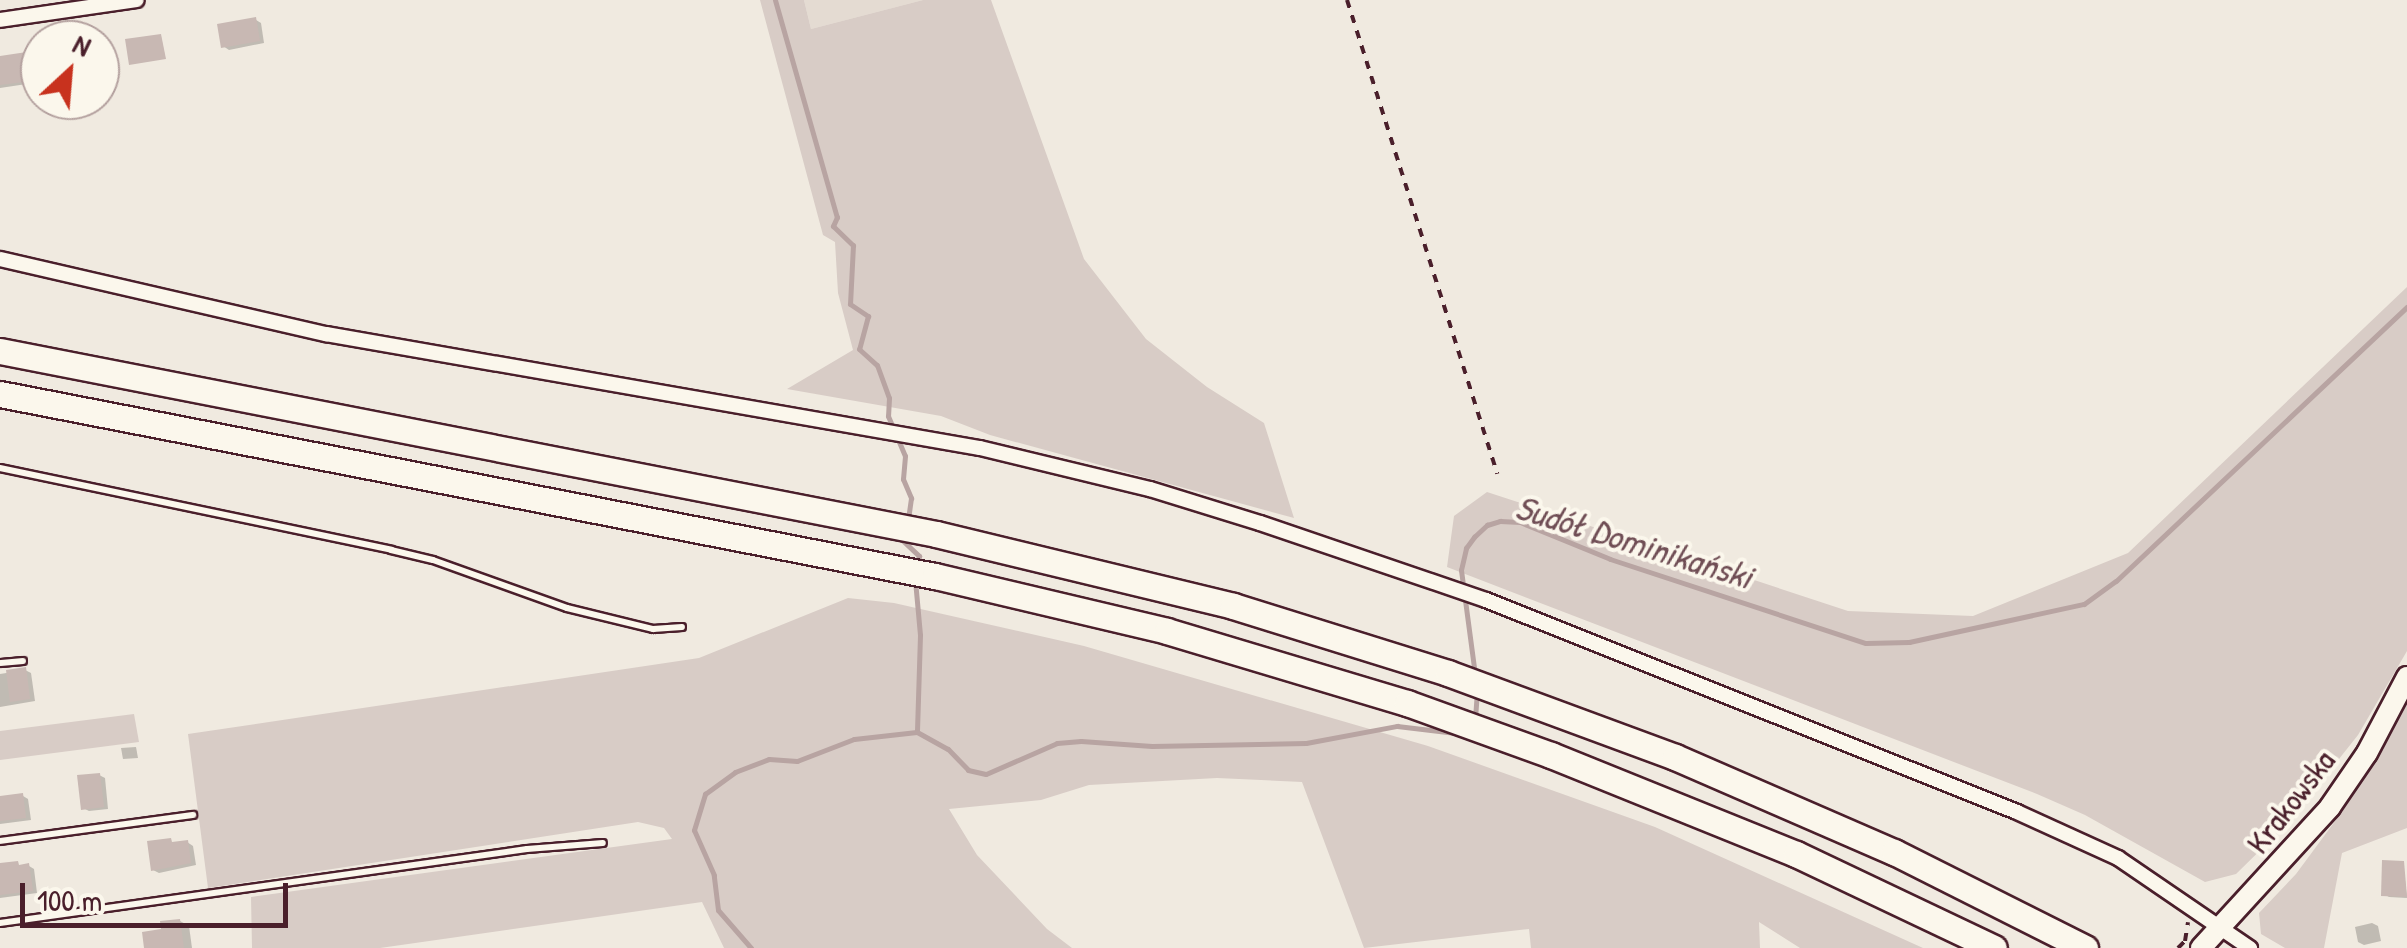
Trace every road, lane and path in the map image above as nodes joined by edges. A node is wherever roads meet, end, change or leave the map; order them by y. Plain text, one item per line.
1 (137, 0) edge
2 (1347, 0) edge
3 (0, 20) edge
4 (0, 259) edge
5 (0, 351) edge
6 (0, 394) edge
7 (0, 468) edge
8 (1498, 474) dead end
9 (682, 627) dead end
10 (22, 661) dead end
11 (0, 664) edge
12 (2407, 677) edge
13 (193, 815) dead end
14 (0, 841) edge
15 (603, 843) dead end
16 (2188, 918) dead end
17 (0, 923) edge
18 (2220, 930) junction
19 (1994, 948) edge
20 (2085, 948) edge
21 (2178, 948) edge
22 (2201, 948) edge
23 (2250, 948) edge

1 - 3 street
2 - 8 path
4 - 18 street
5 - 20 highway
6 - 19 highway
7 - 9 lane
10 - 11 lane
12 - 18 street, Krakowska
13 - 14 lane
15 - 17 lane
16 - 21 path
18 - 22 street, Krakowska
18 - 23 street

